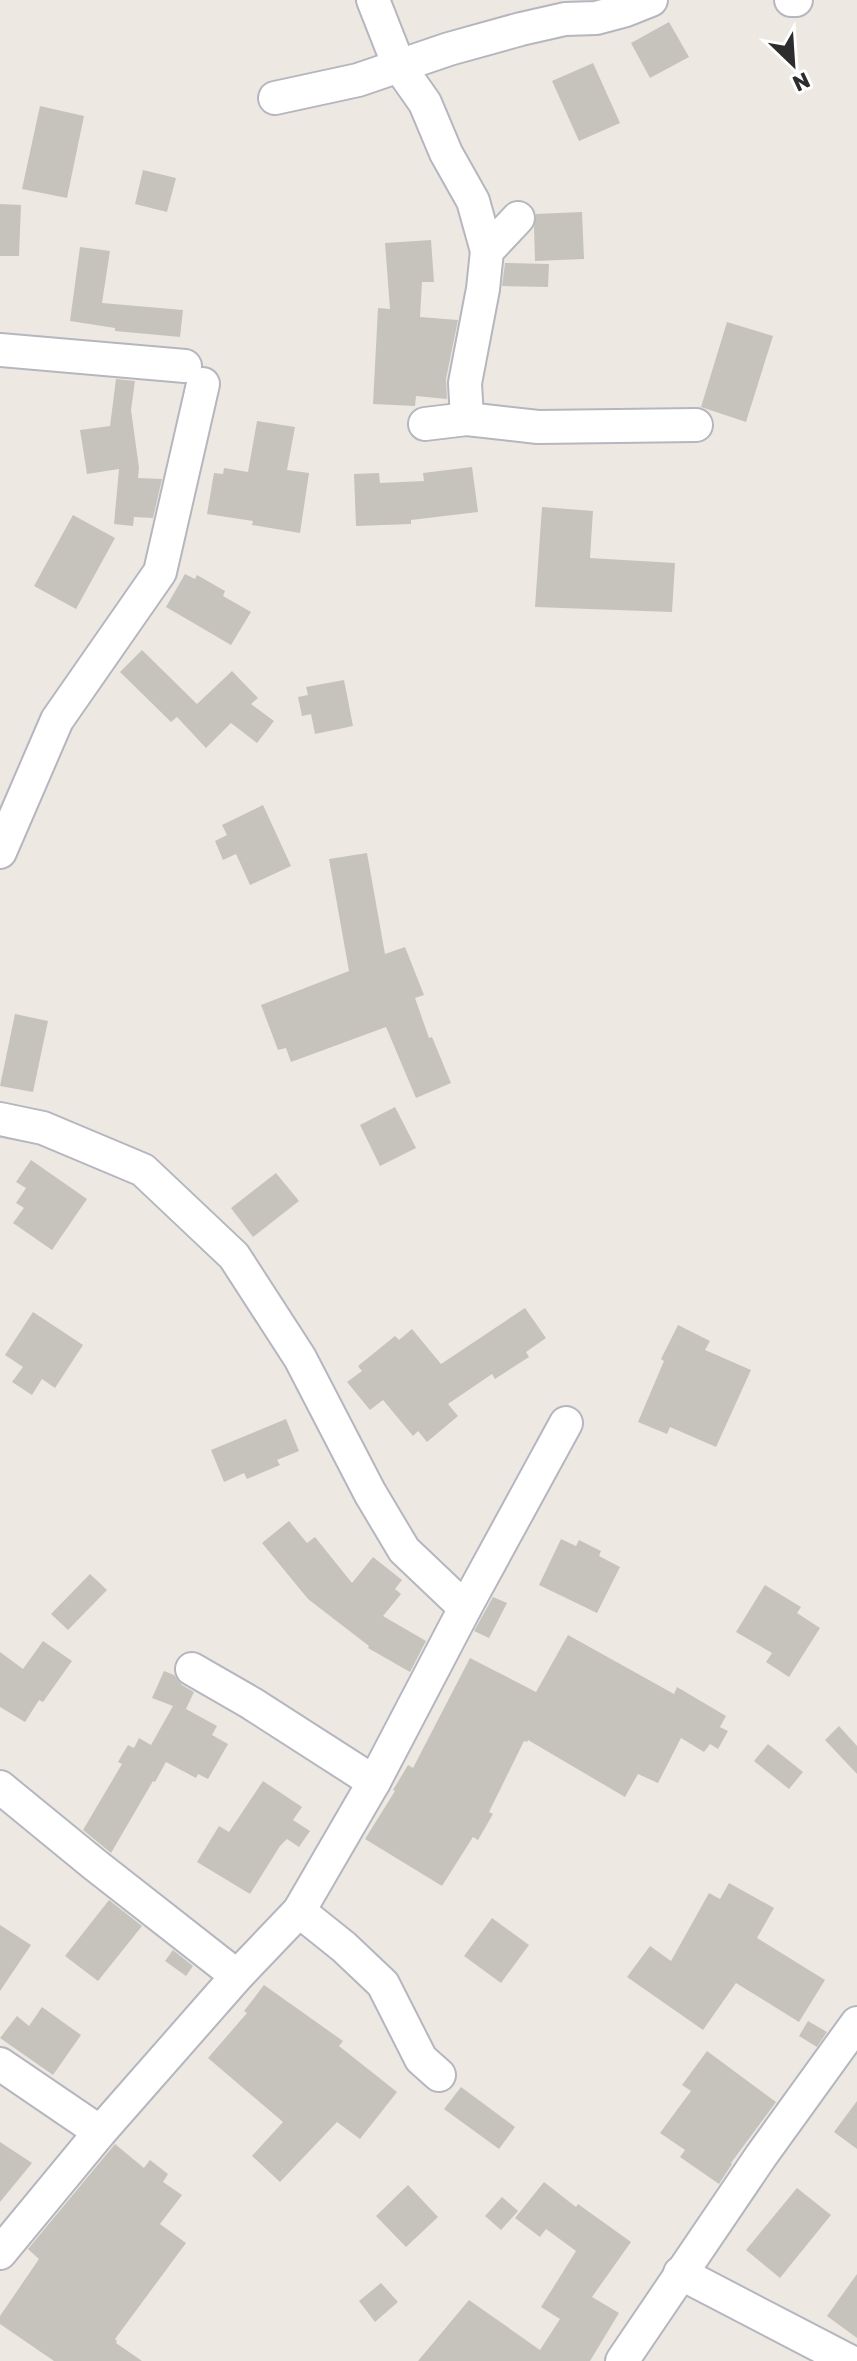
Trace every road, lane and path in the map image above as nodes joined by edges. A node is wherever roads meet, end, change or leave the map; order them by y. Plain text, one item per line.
1 (373, 0) edge
2 (651, 0) edge
3 (399, 66) junction
4 (275, 98) dead end
5 (518, 218) dead end
6 (487, 251) junction
7 (0, 350) edge
8 (467, 419) junction
9 (425, 424) dead end
10 (696, 425) dead end
11 (0, 852) edge
12 (0, 1119) edge
13 (566, 1423) dead end
14 (465, 1608) junction
15 (192, 1669) dead end
16 (374, 1782) junction
17 (0, 1787) edge
18 (299, 1911) junction
19 (237, 1976) junction
20 (857, 2023) edge
21 (0, 2064) edge
22 (439, 2075) dead end
23 (100, 2132) junction
24 (0, 2253) edge
25 (680, 2273) junction
26 (622, 2361) edge
27 (849, 2361) edge

1 - 3 street
2 - 3 street
3 - 4 street
3 - 6 street
5 - 6 street
6 - 8 street
7 - 11 street
8 - 9 street
8 - 10 street
12 - 14 street
13 - 14 street
14 - 16 street
15 - 16 street
16 - 18 street
17 - 19 street
18 - 19 street
18 - 22 street
19 - 23 street
20 - 25 street
21 - 23 street
23 - 24 street
25 - 26 street
25 - 27 street

